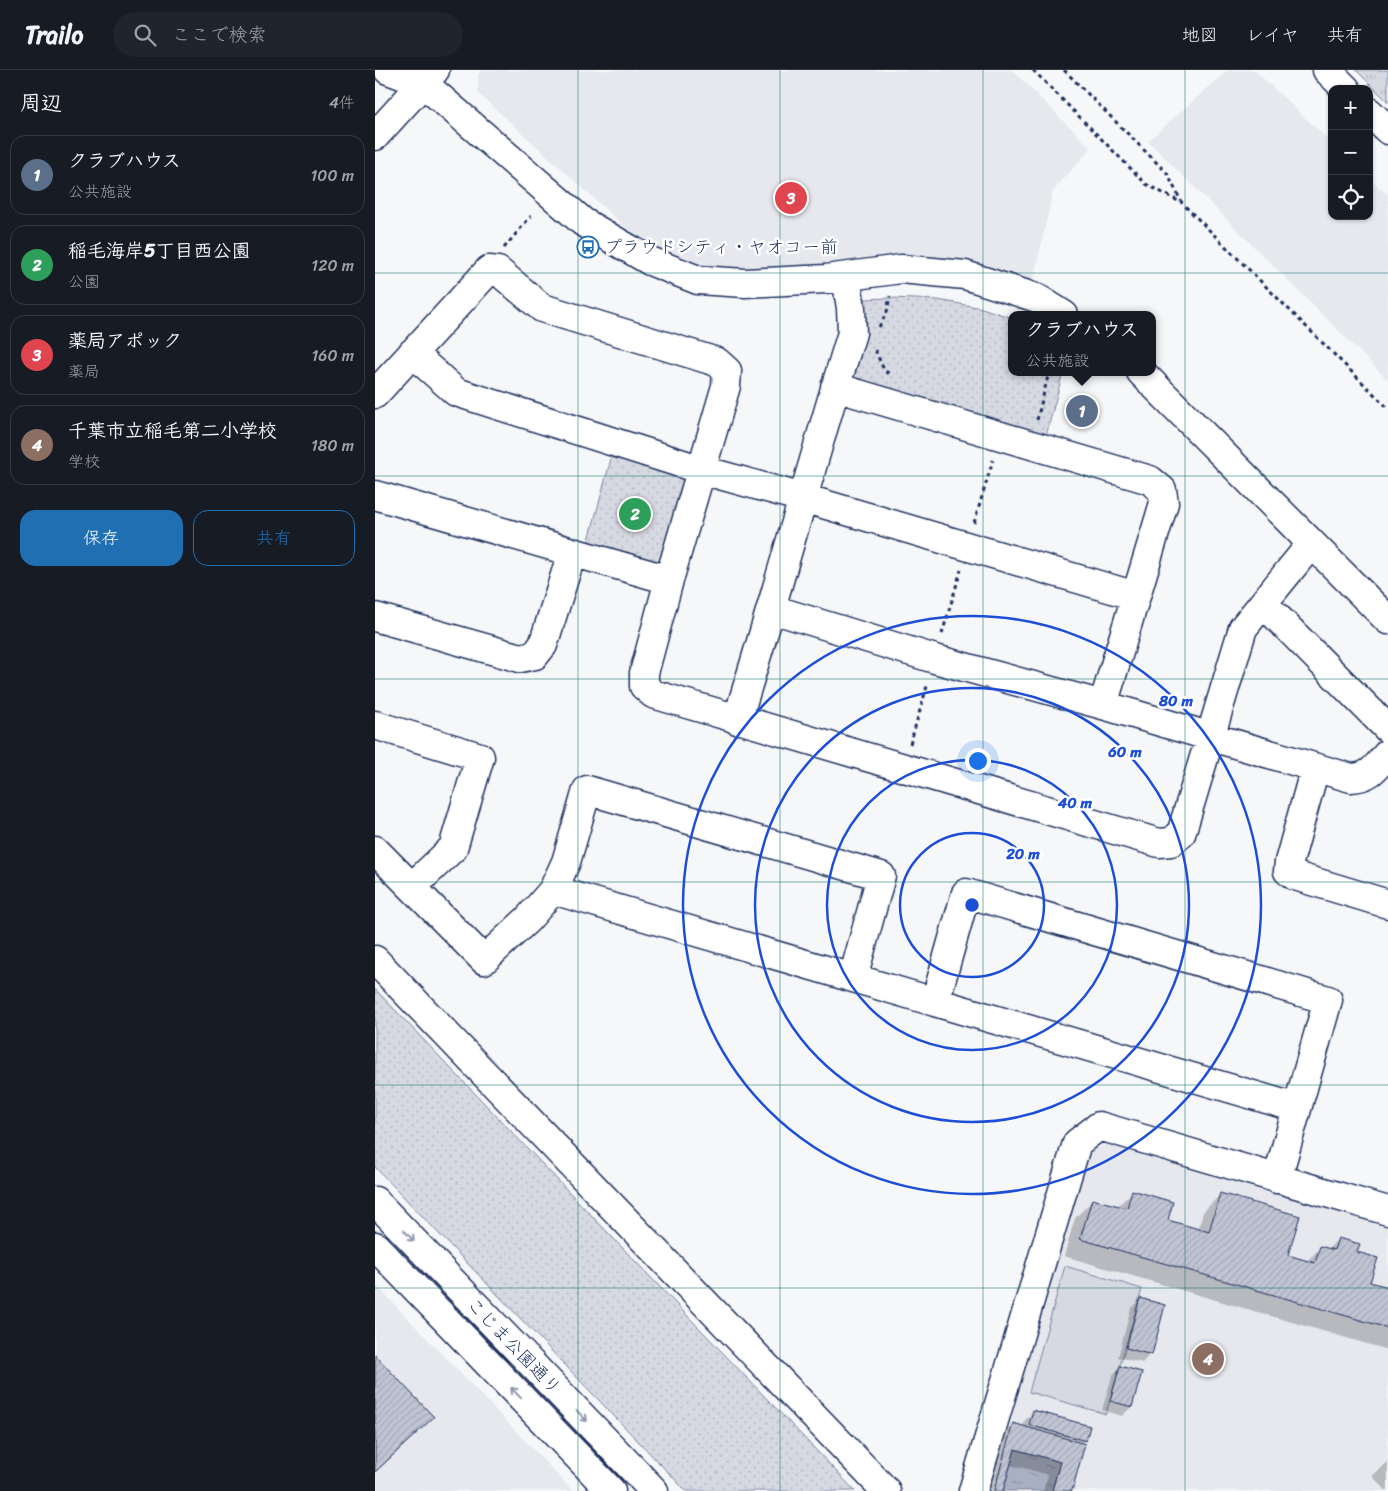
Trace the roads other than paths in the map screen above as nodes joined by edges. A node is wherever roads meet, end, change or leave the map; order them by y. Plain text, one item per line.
1 (388, 70) edge
2 (1327, 70) edge
3 (425, 74) edge
4 (1342, 85) edge
5 (1373, 116) edge
6 (1388, 130) edge
7 (375, 136) edge
8 (845, 277) junction
9 (1058, 311) edge
10 (412, 353) junction
11 (1145, 376) edge
12 (835, 387) junction
13 (375, 394) edge
14 (702, 470) junction
15 (375, 494) edge
16 (803, 498) junction
17 (1311, 544) junction
18 (572, 552) junction
19 (669, 580) junction
20 (1137, 596) junction
21 (1264, 604) junction
22 (772, 609) junction
23 (375, 617) edge
24 (1388, 620) edge
25 (1103, 705) junction
26 (737, 720) junction
27 (375, 725) edge
28 (1388, 729) edge
29 (1210, 738) junction
30 (1388, 753) edge
31 (1315, 768) junction
32 (375, 850) edge
33 (412, 887) junction
34 (553, 890) junction
35 (1388, 904) edge
36 (375, 960) edge
37 (853, 978) junction
38 (935, 1002) junction
39 (1297, 1108) junction
40 (1277, 1179) junction
41 (375, 1201) edge
42 (1388, 1212) edge
43 (375, 1246) edge
44 (611, 1491) edge
45 (653, 1491) edge
46 (886, 1491) edge
47 (973, 1491) edge

1 - 3 main road
2 - 4 main road
3 - 7 main road
3 - 8 main road
5 - 6 main road
8 - 9 main road
8 - 12 main road
10 - 13 main road
10 - 14 main road
10 - 14 main road
11 - 17 main road
12 - 16 main road
12 - 20 main road
14 - 16 main road
14 - 19 main road
15 - 18 main road
16 - 20 main road
16 - 22 main road
17 - 21 main road
17 - 24 main road
18 - 19 main road
18 - 23 main road
19 - 26 main road
20 - 25 main road
21 - 28 main road
21 - 29 main road
22 - 25 main road
22 - 26 main road
25 - 29 main road
26 - 29 main road
27 - 33 main road
29 - 31 main road
30 - 31 main road
31 - 35 main road
32 - 33 main road
33 - 34 main road
34 - 37 main road
34 - 37 main road
36 - 46 main road
37 - 38 main road
38 - 39 main road
38 - 39 main road
39 - 40 main road
40 - 42 main road
40 - 47 main road
41 -> 45 main road, こじま公園通り
44 -> 43 main road, こじま公園通り

